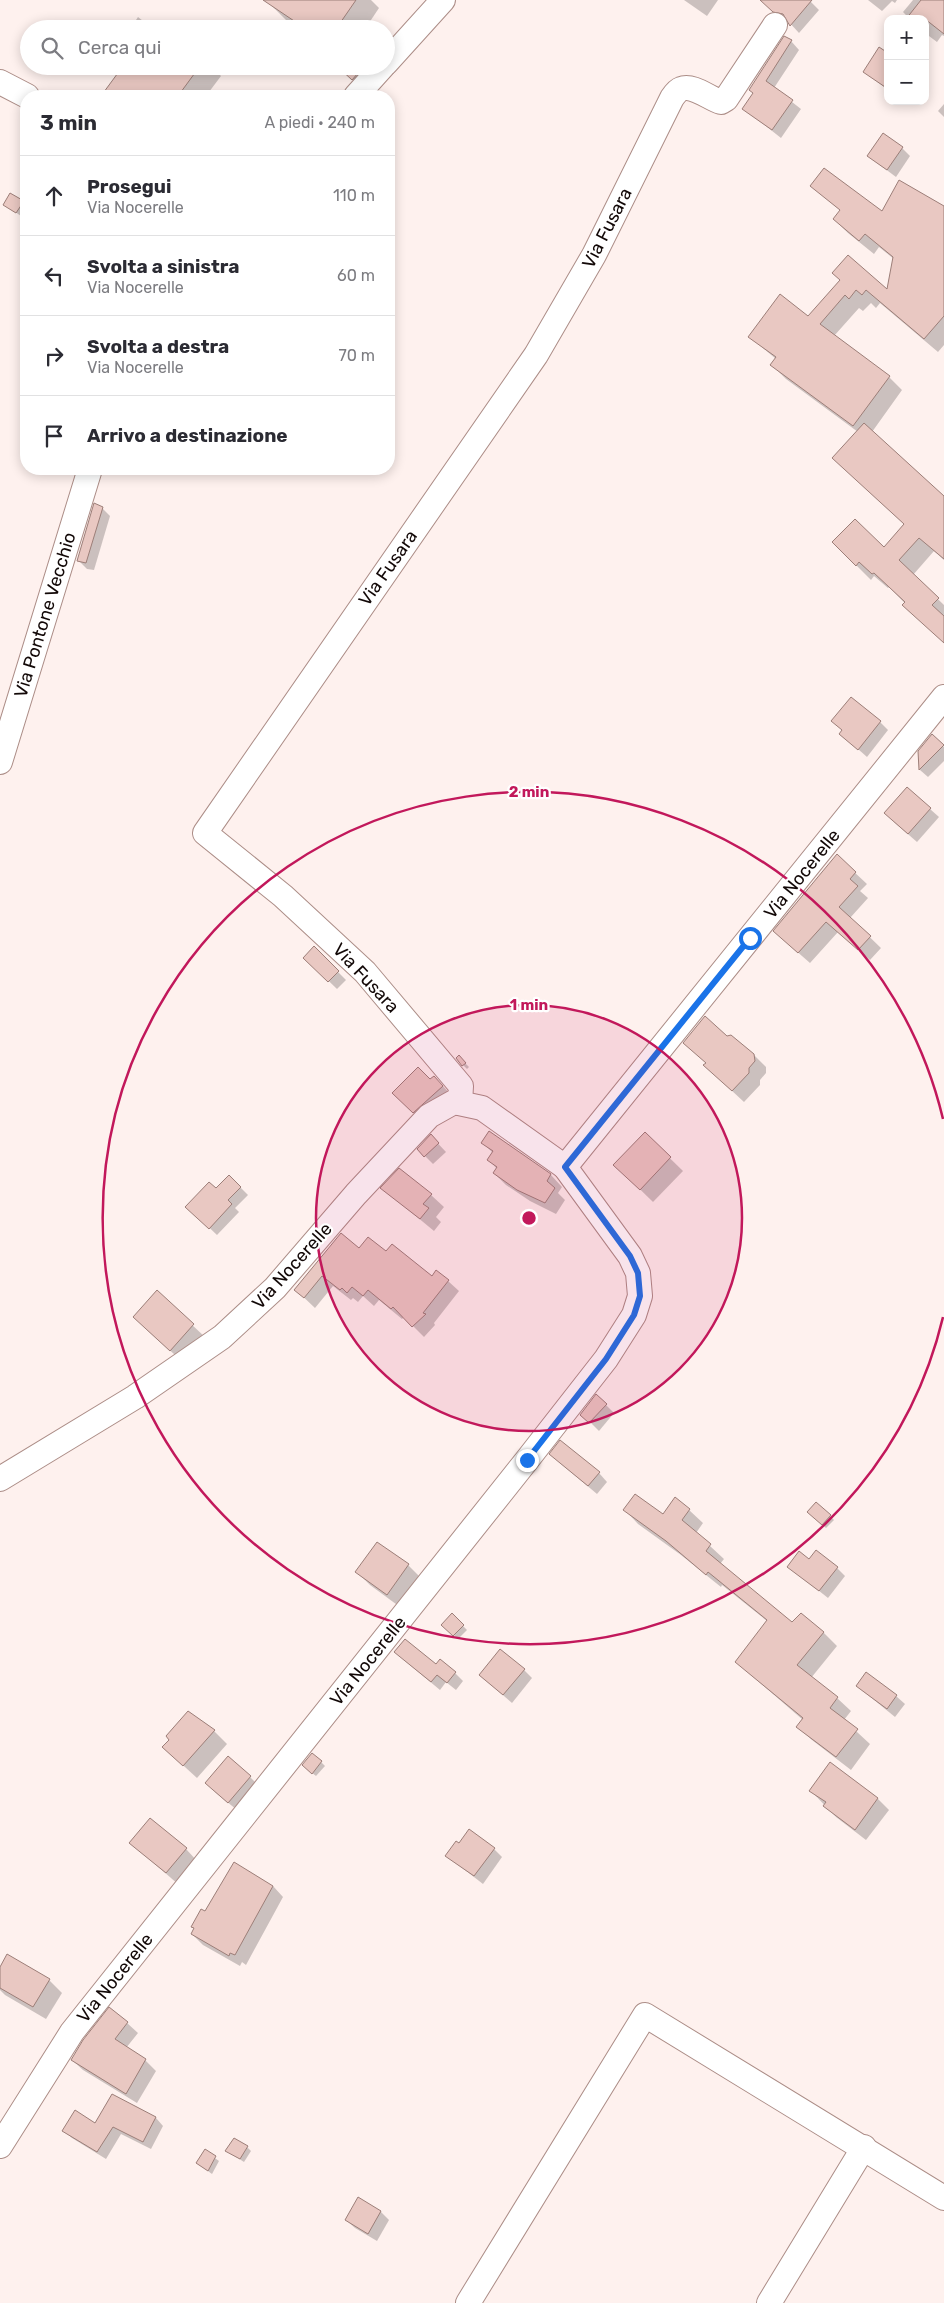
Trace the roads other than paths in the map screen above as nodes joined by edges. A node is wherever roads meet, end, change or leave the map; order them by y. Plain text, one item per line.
1 (443, 0) edge
2 (775, 25) dead end
3 (395, 53) edge
4 (375, 75) edge
5 (0, 82) edge
6 (361, 90) edge
7 (20, 93) edge
8 (88, 475) edge
9 (944, 697) edge
10 (0, 762) edge
11 (460, 1103) junction
12 (565, 1167) junction
13 (0, 1479) edge
14 (0, 2146) edge
15 (864, 2147) junction
16 (944, 2198) edge
17 (468, 2303) edge
18 (769, 2303) edge

1 - 3 street
2 - 11 street, Via Fusara
4 - 6 street
5 - 7 street
8 - 10 street, Via Pontone Vecchio
9 - 12 street, Via Nocerelle
11 - 12 street, Via Nocerelle
11 - 13 street, Via Nocerelle
12 - 14 street, Via Nocerelle
15 - 16 street
15 - 17 street
15 - 18 street

